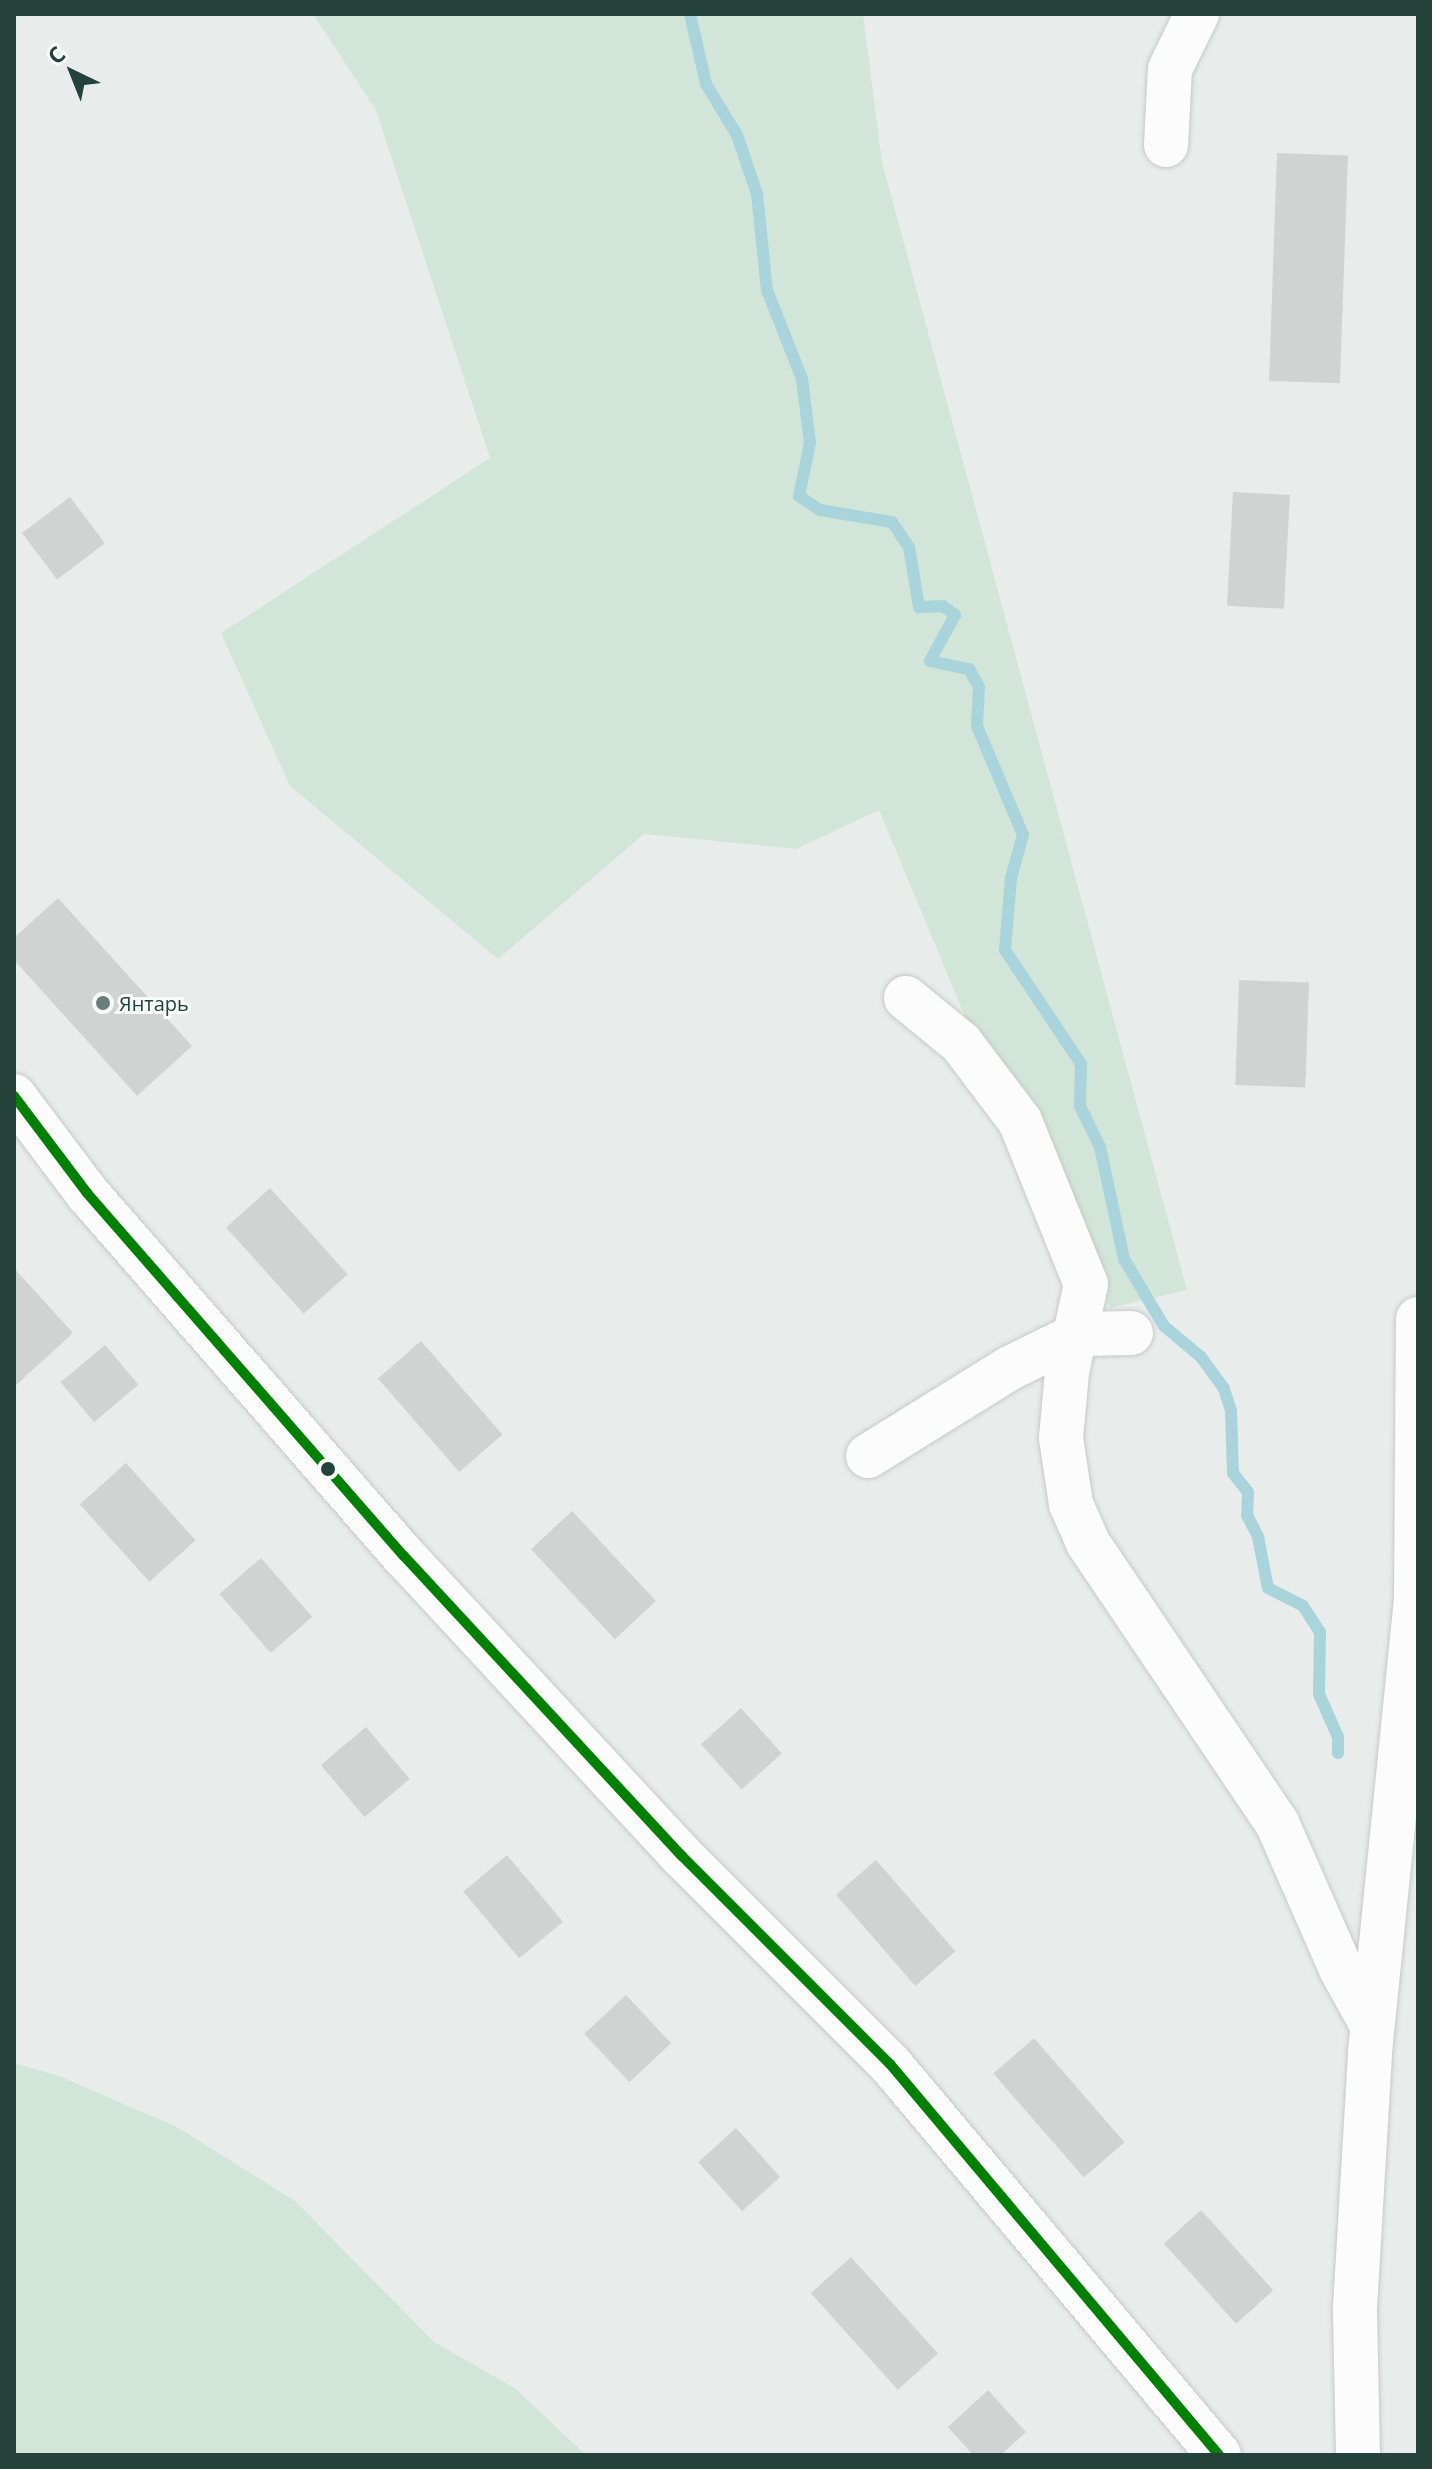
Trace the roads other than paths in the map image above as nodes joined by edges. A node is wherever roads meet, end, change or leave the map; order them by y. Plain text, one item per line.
1 (1197, 14) edge
2 (1166, 145) dead end
3 (906, 998) dead end
4 (14, 1096) edge
5 (1418, 1319) edge
6 (1131, 1333) dead end
7 (1079, 1334) junction
8 (868, 1456) dead end
9 (1372, 2025) junction
10 (1219, 2455) edge
11 (1358, 2455) edge

1 - 2 street
3 - 7 street
4 - 10 street
5 - 9 street
6 - 7 street
7 - 8 street
7 - 9 street
9 - 11 street

